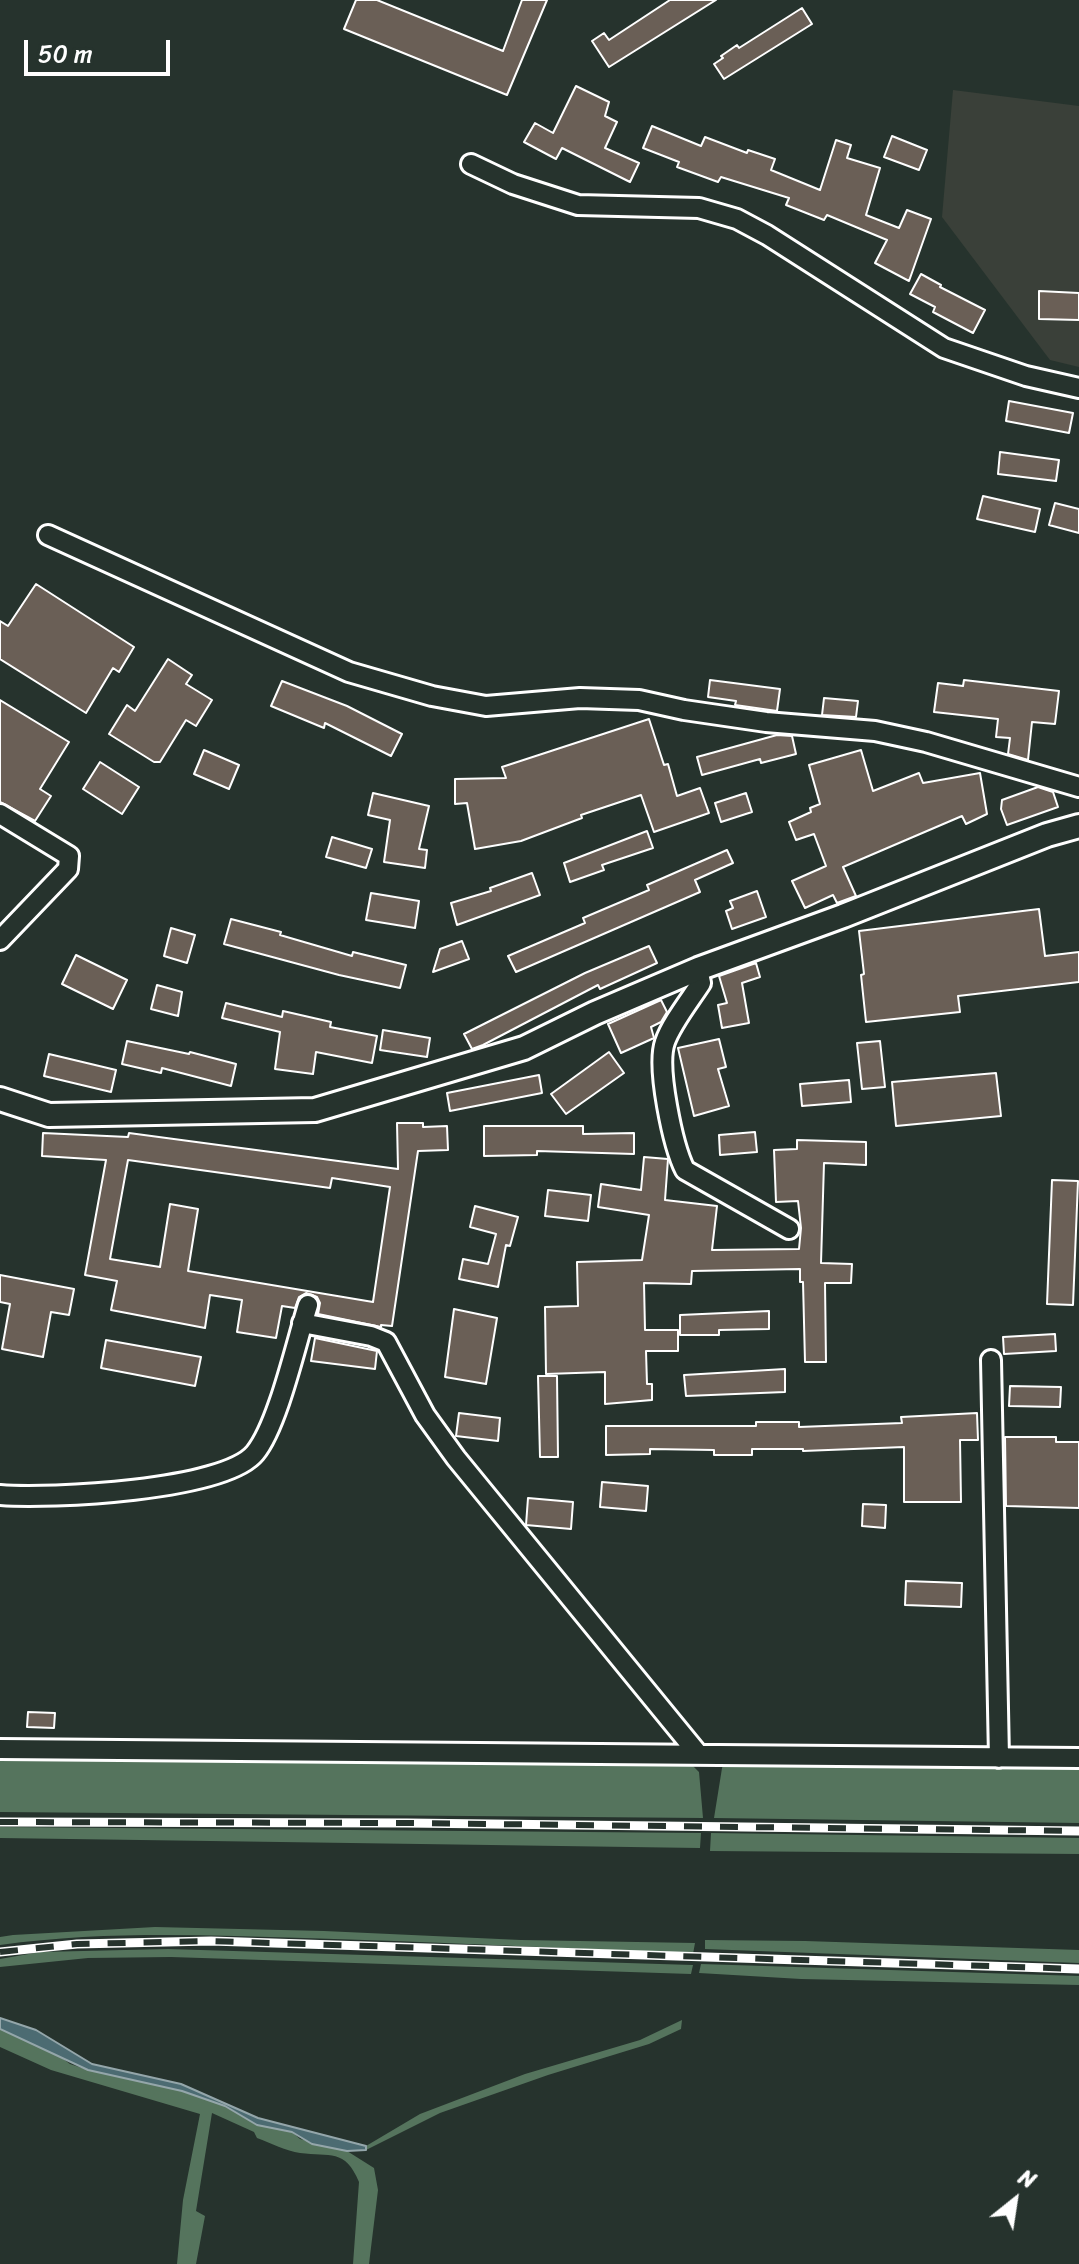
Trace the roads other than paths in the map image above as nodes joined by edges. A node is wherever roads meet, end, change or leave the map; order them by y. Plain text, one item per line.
1 (471, 164) dead end
2 (1079, 388) edge
3 (48, 535) dead end
4 (1079, 787) edge
5 (0, 814) edge
6 (1079, 826) edge
7 (0, 940) edge
8 (698, 969) junction
9 (0, 1099) edge
10 (789, 1229) dead end
11 (308, 1305) dead end
12 (302, 1323) junction
13 (991, 1360) dead end
14 (0, 1495) edge
15 (0, 1749) edge
16 (699, 1755) junction
17 (999, 1758) junction
18 (1079, 1758) edge

1 - 2 street
3 - 4 street
5 - 7 street
6 - 8 street
8 - 9 street
8 - 10 street
11 - 12 street
12 - 14 street
12 - 16 street
13 - 17 street
15 - 16 street
16 - 17 street
17 - 18 street

